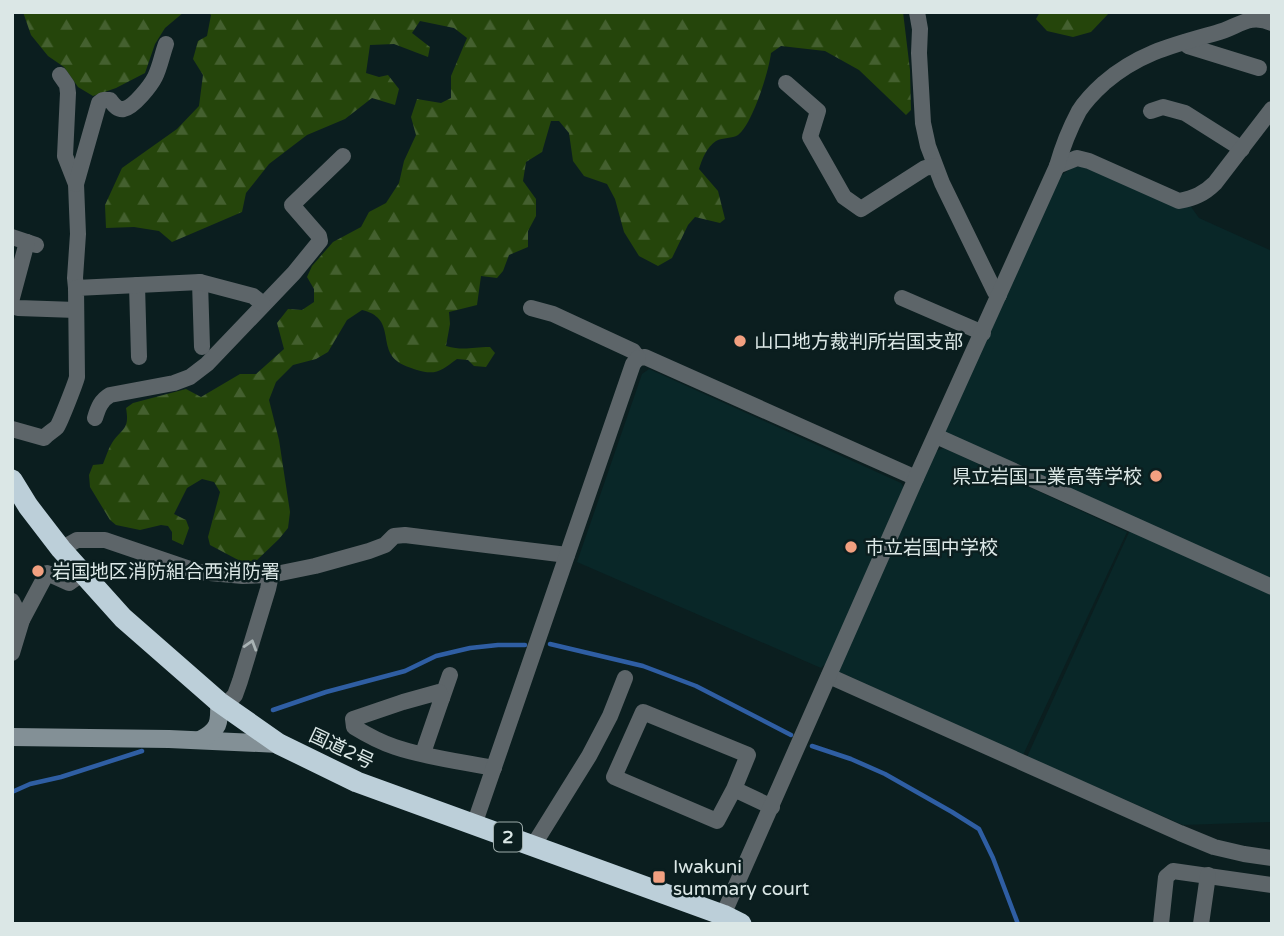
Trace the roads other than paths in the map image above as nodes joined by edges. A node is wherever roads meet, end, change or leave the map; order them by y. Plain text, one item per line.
1 (917, 12) edge
2 (1257, 15) edge
3 (1272, 23) edge
4 (1186, 42) junction
5 (166, 44) dead end
6 (1259, 68) dead end
7 (60, 75) dead end
8 (786, 83) dead end
9 (1272, 109) edge
10 (1151, 111) dead end
11 (1242, 149) junction
12 (343, 156) dead end
13 (935, 166) junction
14 (1057, 166) junction
15 (76, 184) junction
16 (25, 241) edge
17 (200, 282) junction
18 (137, 285) junction
19 (76, 288) junction
20 (999, 295) junction
21 (12, 298) edge
22 (902, 298) dead end
23 (263, 304) junction
24 (12, 306) edge
25 (531, 308) dead end
26 (76, 310) junction
27 (982, 332) junction
28 (202, 347) dead end
29 (139, 357) dead end
30 (638, 358) junction
31 (95, 418) dead end
32 (12, 429) edge
33 (936, 436) junction
34 (916, 478) junction
35 (12, 480) edge
36 (61, 549) junction
37 (567, 555) junction
38 (83, 573) junction
39 (271, 575) junction
40 (1272, 587) edge
41 (12, 601) edge
42 (22, 620) junction
43 (12, 653) edge
44 (450, 675) dead end
45 (829, 676) junction
46 (625, 678) dead end
47 (442, 698) junction
48 (221, 705) junction
49 (12, 737) edge
50 (200, 740) junction
51 (279, 744) junction
52 (423, 753) junction
53 (494, 768) junction
54 (734, 789) junction
55 (772, 807) junction
56 (474, 825) junction
57 (533, 846) junction
58 (1272, 858) edge
59 (1208, 875) junction
60 (1272, 885) edge
61 (732, 919) edge
62 (1161, 924) edge
63 (1201, 924) edge

1 - 13 street
2 - 3 street
2 - 4 street
4 - 6 street
4 - 14 street
5 - 15 street
7 - 15 street
8 - 13 street
9 - 11 street
10 - 11 street
11 - 14 street
12 - 23 street
13 - 20 street
14 - 20 street
15 - 19 street
16 - 21 street
17 - 18 street
17 - 23 street
17 - 28 street
18 - 19 street
18 - 29 street
19 - 26 street
20 - 27 street
22 - 27 street
23 - 31 street
24 - 26 street
25 - 30 street
26 - 32 street
27 - 33 street
30 - 34 street
30 - 37 street
33 - 34 street
33 - 40 street
34 - 45 street
35 - 36 highway, 国道2号 / 2
36 - 38 highway, 国道2号 / 2
36 - 39 street
37 - 39 street
37 - 53 street
38 - 42 street
38 - 48 highway, 国道2号 / 2
48 -> 39 street
41 - 42 street
42 - 43 street
44 - 47 street
45 - 55 street
45 - 58 street
46 - 57 street
47 - 52 street
47 - 52 street
48 - 50 street
48 - 51 highway, 国道2号 / 2
49 - 50 street
50 - 51 street
51 - 56 highway, 国道2号 / 2
52 - 53 street
53 - 56 street
54 - 54 street
54 - 55 street
55 - 61 street
56 - 57 highway, 国道2号 / 2
57 - 61 highway, 国道2号 / 2
59 - 60 street
59 - 62 street
59 - 63 street

